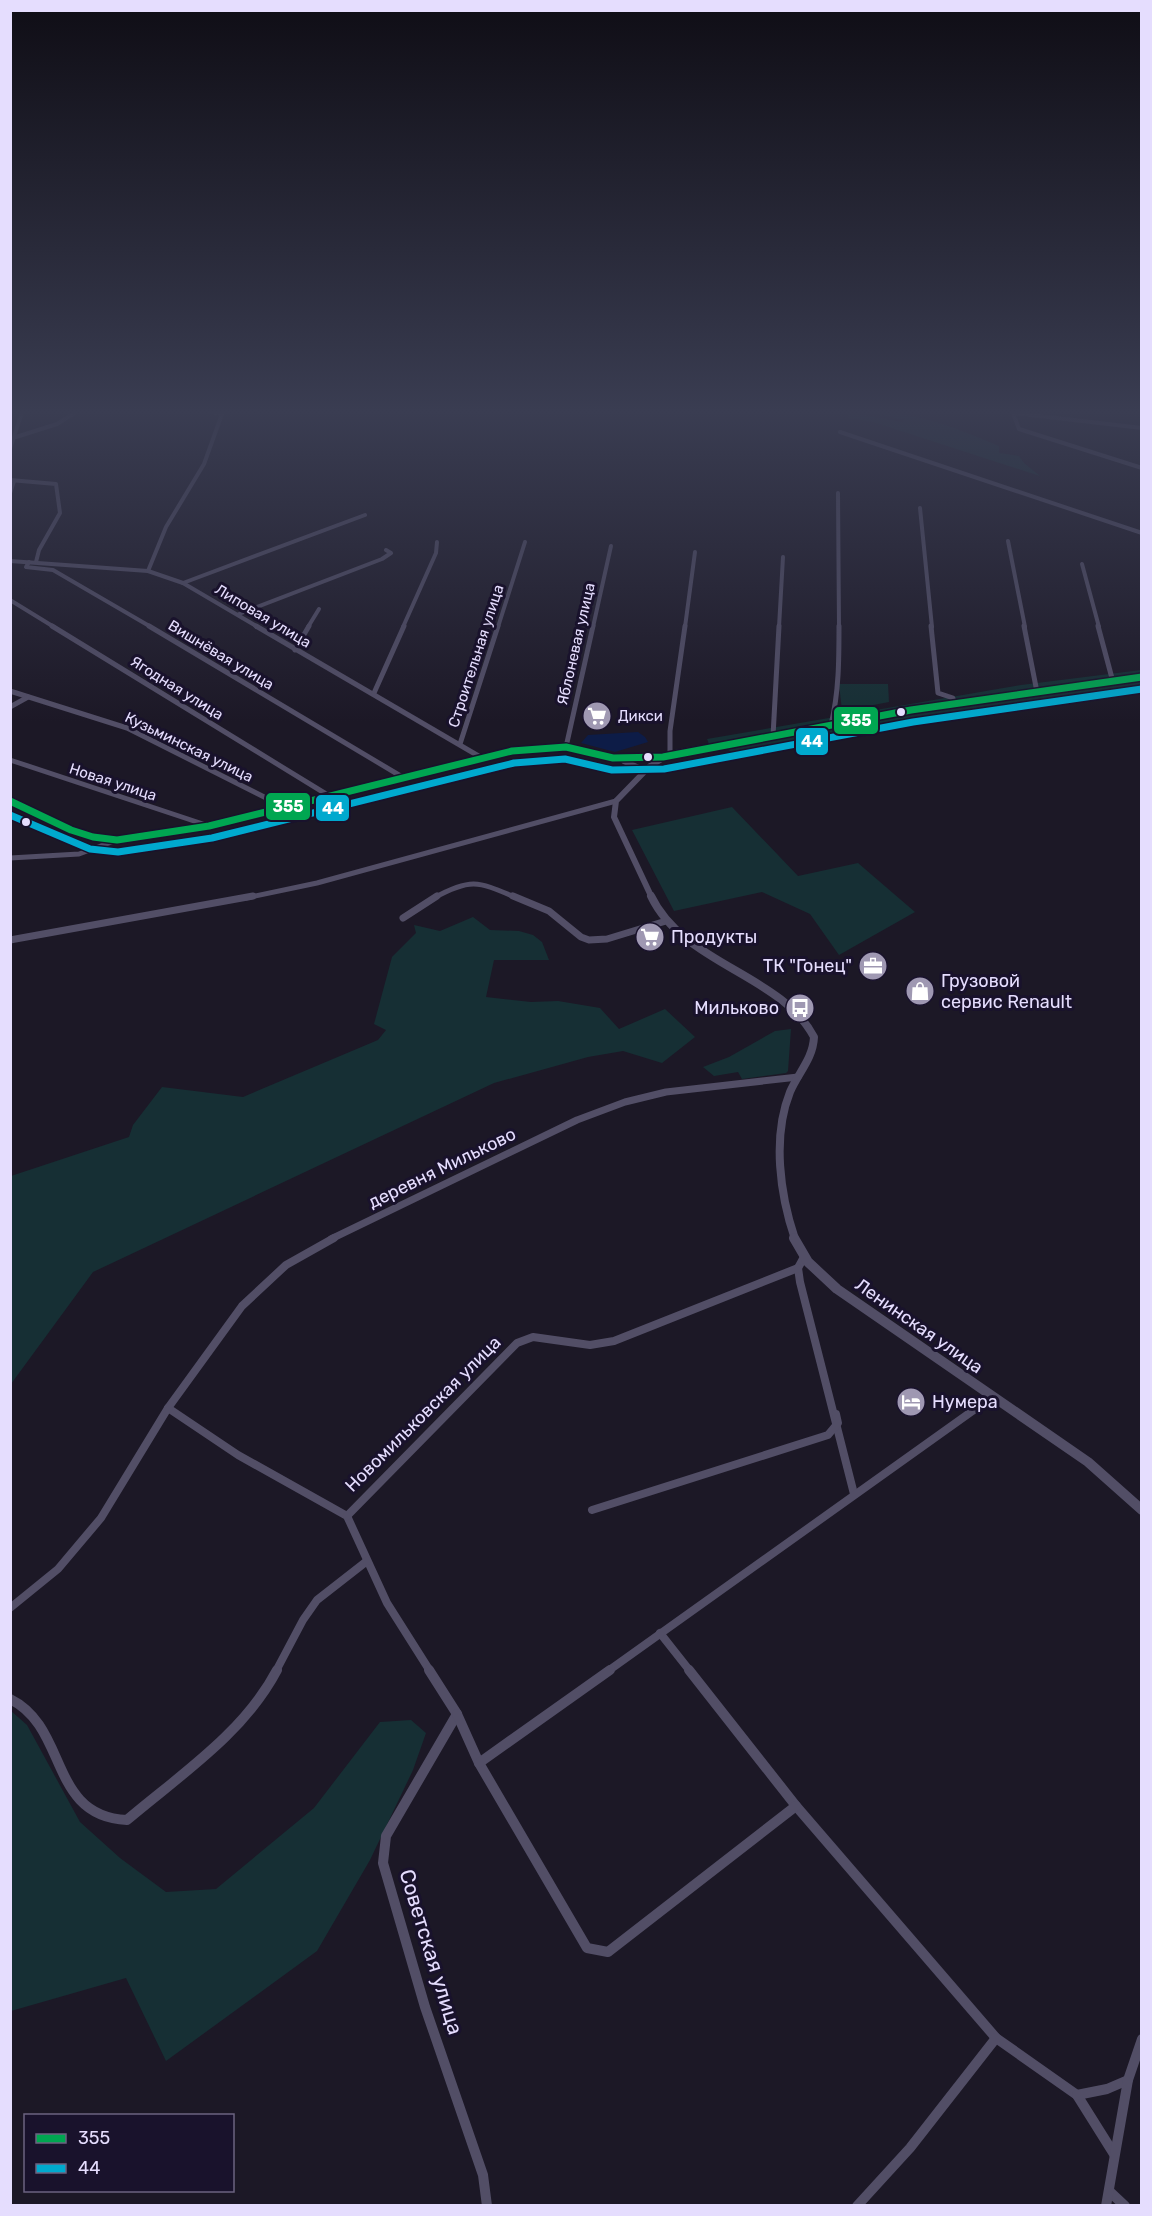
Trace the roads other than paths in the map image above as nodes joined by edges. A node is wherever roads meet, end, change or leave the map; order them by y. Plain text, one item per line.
1 (59, 515) edge
2 (173, 515) edge
3 (364, 515) edge
4 (838, 515) edge
5 (921, 515) edge
6 (1089, 515) edge
7 (1142, 533) edge
8 (1008, 541) dead end
9 (437, 542) dead end
10 (525, 542) dead end
11 (611, 546) dead end
12 (386, 550) dead end
13 (695, 552) dead end
14 (783, 556) dead end
15 (10, 561) edge
16 (32, 562) junction
17 (1082, 564) dead end
18 (148, 571) junction
19 (183, 583) junction
20 (10, 600) edge
21 (319, 609) dead end
22 (239, 614) junction
23 (295, 650) junction
24 (1142, 677) edge
25 (1113, 682) junction
26 (12, 691) edge
27 (1037, 692) junction
28 (374, 693) junction
29 (28, 697) junction
30 (953, 704) junction
31 (10, 707) edge
32 (831, 725) junction
33 (773, 736) junction
34 (460, 744) junction
35 (566, 747) junction
36 (666, 756) junction
37 (482, 758) junction
38 (613, 758) junction
39 (10, 760) edge
40 (645, 771) junction
41 (405, 778) junction
42 (331, 796) junction
43 (10, 801) edge
44 (616, 801) junction
45 (286, 808) junction
46 (208, 826) junction
47 (117, 840) junction
48 (10, 858) edge
49 (403, 918) dead end
50 (666, 921) junction
51 (10, 940) edge
52 (798, 1077) junction
53 (804, 1257) junction
54 (798, 1268) junction
55 (992, 1397) junction
56 (168, 1408) junction
57 (836, 1414) junction
58 (854, 1494) junction
59 (592, 1510) dead end
60 (1142, 1510) edge
61 (347, 1516) junction
62 (367, 1561) junction
63 (10, 1608) edge
64 (660, 1633) junction
65 (10, 1699) edge
66 (455, 1718) junction
67 (479, 1763) junction
68 (796, 1806) junction
69 (996, 2038) junction
70 (1142, 2039) edge
71 (1128, 2080) junction
72 (1077, 2095) junction
73 (1114, 2154) junction
74 (1109, 2191) junction
75 (487, 2205) edge
76 (857, 2205) edge
77 (1106, 2205) edge
78 (1125, 2205) edge

1 - 16 street
2 - 18 street
3 - 19 street
4 - 32 street
5 - 30 street
6 - 7 street
8 - 27 street
9 - 28 street
10 - 34 street, Строительная улица
11 - 35 street, Яблоневая улица
12 - 22 street
13 - 36 street
14 - 33 street
15 - 16 street, Липовая улица
16 - 18 street, Липовая улица
16 - 41 street, Вишнёвая улица
17 - 25 street
18 - 19 street, Липовая улица
19 - 22 street, Липовая улица
20 - 42 street, Ягодная улица
21 - 23 street
22 - 23 street, Липовая улица
23 - 28 street, Липовая улица
24 - 25 street
25 - 27 street
26 - 29 street, Кузьминская улица
27 - 30 street
28 - 34 street, Липовая улица
29 - 31 street
29 - 45 street, Кузьминская улица
30 - 32 street
32 - 33 street
33 - 36 street
34 - 37 street, Липовая улица
35 - 37 street
35 - 38 street
36 - 38 street
36 - 40 street
37 - 41 street
38 - 40 street
39 - 46 street, Новая улица
40 - 44 street
41 - 42 street
42 - 45 street
43 - 47 street
44 - 50 street, Ленинская улица
44 - 51 street
45 - 46 street
46 - 47 street
47 - 48 street
49 - 50 street
50 - 52 street, Ленинская улица
52 - 53 street, Ленинская улица
52 - 56 street, деревня Мильково
53 - 54 street
53 - 55 street, Ленинская улица
54 - 57 street
54 - 61 street, Новомильковская улица
55 - 58 street
55 - 60 street, Ленинская улица
56 - 61 street
56 - 63 street, деревня Мильково
57 - 58 street
57 - 59 street
58 - 64 street
61 - 62 street
62 - 65 street
62 - 66 street
64 - 67 street
64 - 68 street
66 - 67 street
66 - 75 street, Советская улица
67 - 68 street
68 - 69 street
69 - 72 street
69 - 76 street
70 - 71 street
71 - 72 street
71 - 73 street
72 - 73 street
73 - 74 street
74 - 77 street
74 - 78 street

